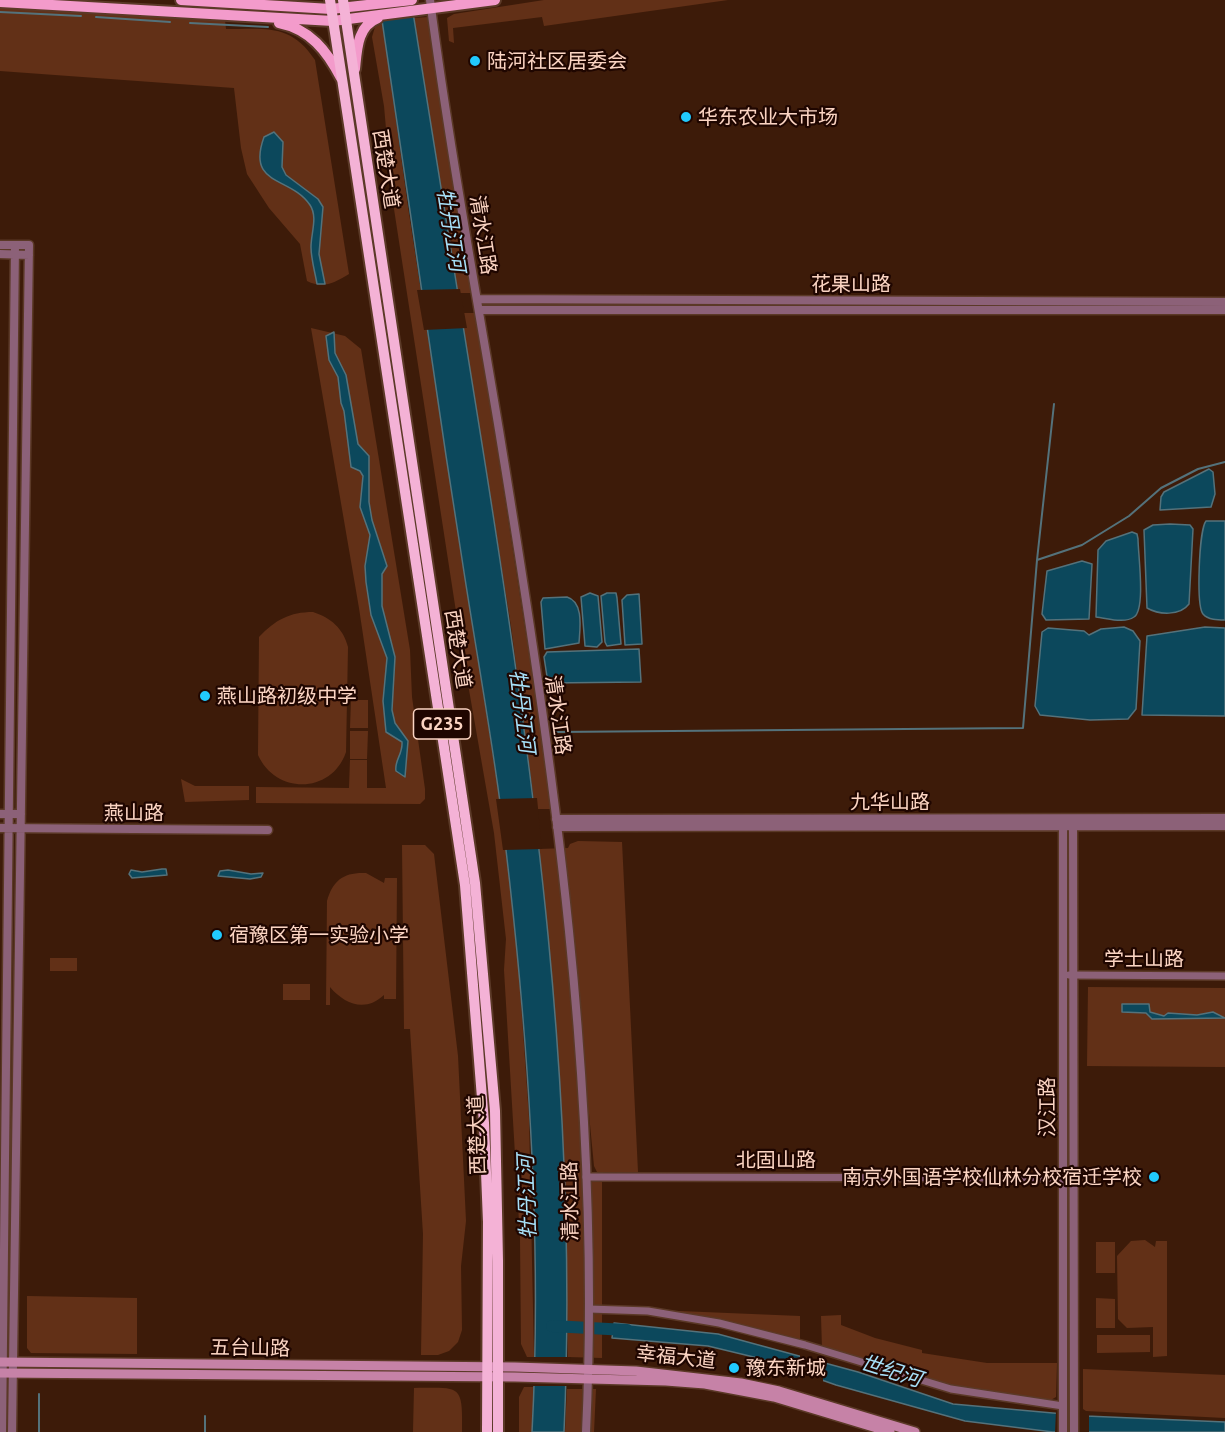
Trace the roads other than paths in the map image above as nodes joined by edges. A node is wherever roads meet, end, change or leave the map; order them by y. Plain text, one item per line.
1 (181, 0) edge
2 (303, 0) edge
3 (412, 0) edge
4 (495, 0) edge
5 (0, 2) edge
6 (368, 2) edge
7 (331, 4) edge
8 (343, 4) edge
9 (282, 6) junction
10 (430, 6) edge
11 (385, 15) junction
12 (240, 16) junction
13 (345, 20) junction
14 (333, 21) junction
15 (354, 78) junction
16 (343, 81) junction
17 (0, 245) edge
18 (15, 250) junction
19 (0, 254) edge
20 (477, 299) junction
21 (1225, 302) edge
22 (479, 310) junction
23 (1225, 310) edge
24 (5, 814) edge
25 (21, 814) junction
26 (1225, 818) edge
27 (1063, 822) junction
28 (1073, 822) junction
29 (556, 823) junction
30 (1225, 826) edge
31 (5, 828) edge
32 (21, 829) junction
33 (268, 830) dead end
34 (1063, 975) junction
35 (1073, 975) junction
36 (1225, 976) edge
37 (586, 1177) junction
38 (1064, 1178) junction
39 (1074, 1178) junction
40 (589, 1311) junction
41 (1, 1362) edge
42 (13, 1363) junction
43 (487, 1372) junction
44 (499, 1372) junction
45 (1, 1373) edge
46 (13, 1373) junction
47 (589, 1373) junction
48 (1063, 1408) junction
49 (2, 1432) edge
50 (12, 1432) edge
51 (486, 1432) edge
52 (498, 1432) edge
53 (586, 1432) edge
54 (890, 1432) edge
55 (915, 1432) edge
56 (1063, 1432) edge
57 (1074, 1432) edge

1 - 9 main road
2 - 9 main road
3 - 6 main road
4 - 10 main road
5 - 12 main road
6 - 8 main road
7 - 8 main road
7 - 9 main road
7 - 14 highway, 西楚大道
8 - 13 highway, 西楚大道
10 - 11 main road
10 - 20 street, 清水江路
11 - 13 main road
11 - 15 main road
12 - 14 main road
12 - 16 main road
13 - 14 main road
13 - 15 highway, 西楚大道 / G235
14 - 16 highway, 西楚大道 / G235
15 - 44 highway, 西楚大道 / G235
16 - 43 highway, 西楚大道 / G235
17 - 18 street
18 - 19 street
18 - 24 street
18 - 25 street
20 - 21 street, 花果山路
20 - 22 street, 清水江路
22 - 23 street, 花果山路
22 - 29 street, 清水江路
24 - 25 street
24 - 31 street
25 - 32 street
26 - 28 street, 九华山路
27 - 28 street, 九华山路
27 - 29 street, 九华山路
27 - 34 street, 汉江路
28 - 30 street, 九华山路
28 - 35 street, 汉江路
29 - 37 street, 清水江路
31 - 32 street, 燕山路
31 - 41 street
32 - 33 street, 燕山路
32 - 42 street
34 - 35 street, 学士山路
34 - 38 street, 汉江路
35 - 36 street, 学士山路
35 - 39 street, 汉江路
37 - 38 street, 北固山路
37 - 40 street, 清水江路
38 - 39 street, 北固山路
38 - 48 street, 汉江路
39 - 57 street, 汉江路
40 - 47 street, 清水江路
40 - 48 street
41 - 42 main road, 五台山路
41 - 45 street
42 - 43 main road, 五台山路
42 - 46 street
43 - 44 main road, 五台山路
43 - 46 main road, 五台山路
43 - 51 highway, 西楚大道 / G235
44 - 47 main road, 幸福大道
44 - 52 highway, 西楚大道 / G235
45 - 46 main road, 五台山路
45 - 49 street
46 - 50 street
47 - 53 street, 清水江路
47 - 54 main road, 幸福大道
47 - 55 main road, 幸福大道
48 - 56 street, 汉江路

